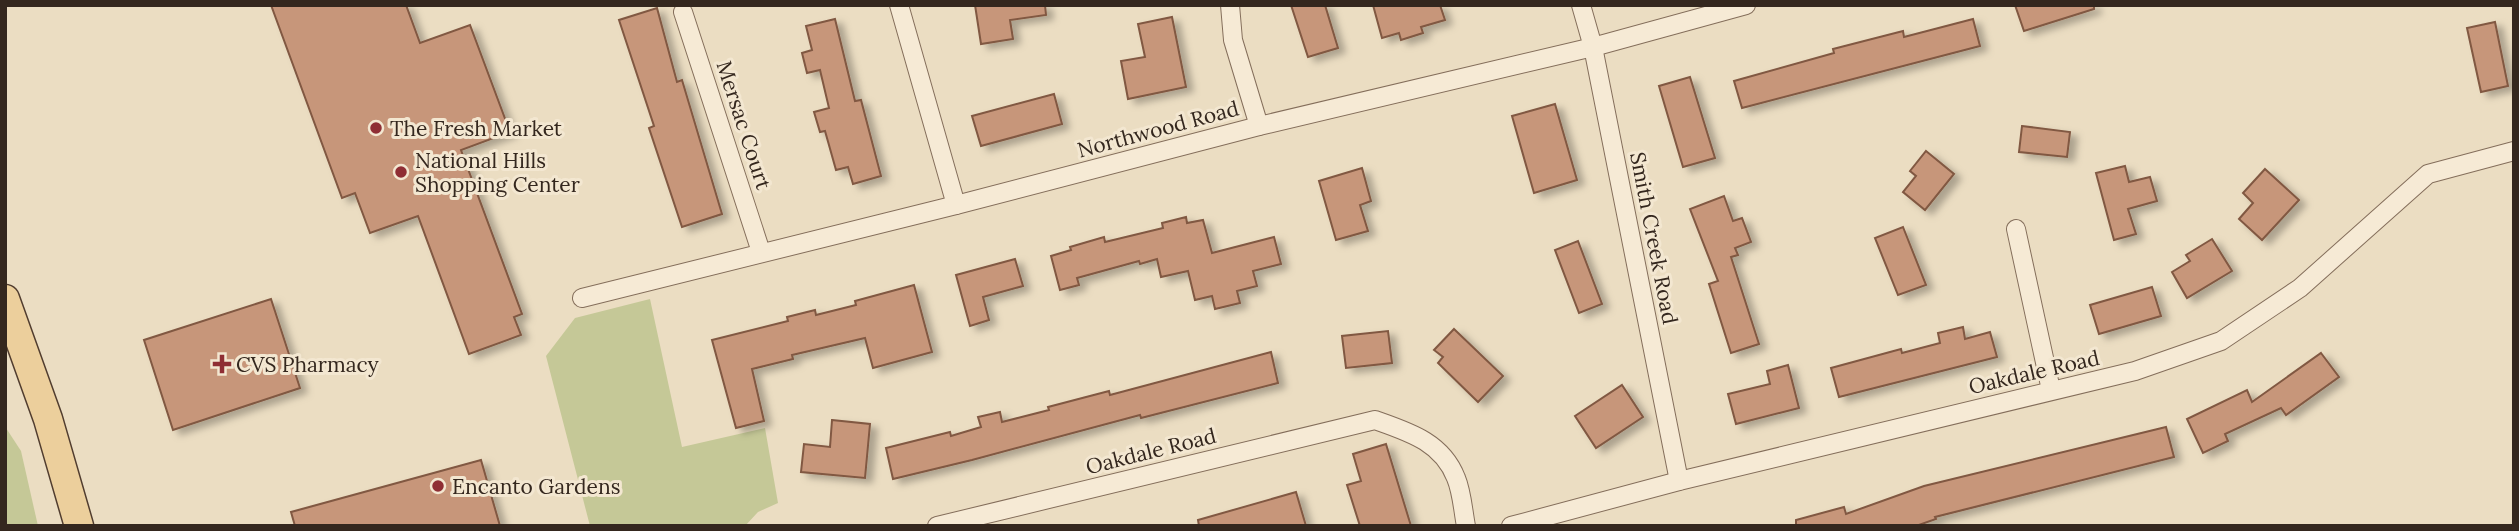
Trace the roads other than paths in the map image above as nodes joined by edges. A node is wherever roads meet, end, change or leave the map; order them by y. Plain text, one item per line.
1 (899, 5) edge
2 (1230, 5) edge
3 (1581, 5) edge
4 (1746, 5) edge
5 (683, 12) dead end
6 (1593, 47) junction
7 (1259, 126) junction
8 (2514, 150) edge
9 (956, 205) junction
10 (2016, 229) dead end
11 (761, 253) junction
12 (582, 298) dead end
13 (5, 299) edge
14 (2050, 390) junction
15 (1679, 481) junction
16 (79, 526) edge
17 (937, 526) edge
18 (1466, 526) edge
19 (1511, 526) edge

1 - 9 street
2 - 7 street
3 - 6 street, Smith Creek Road
4 - 6 street, Northwood Road
5 - 11 street, Mersac Court
6 - 7 street, Northwood Road
6 - 15 street, Smith Creek Road
7 - 9 street, Northwood Road
8 - 14 street, Oakdale Road
9 - 11 street, Northwood Road
10 - 14 street
11 - 12 street, Northwood Road
13 - 16 main road
14 - 15 street, Oakdale Road
15 - 19 street, Oakdale Road
17 - 18 street, Oakdale Road

